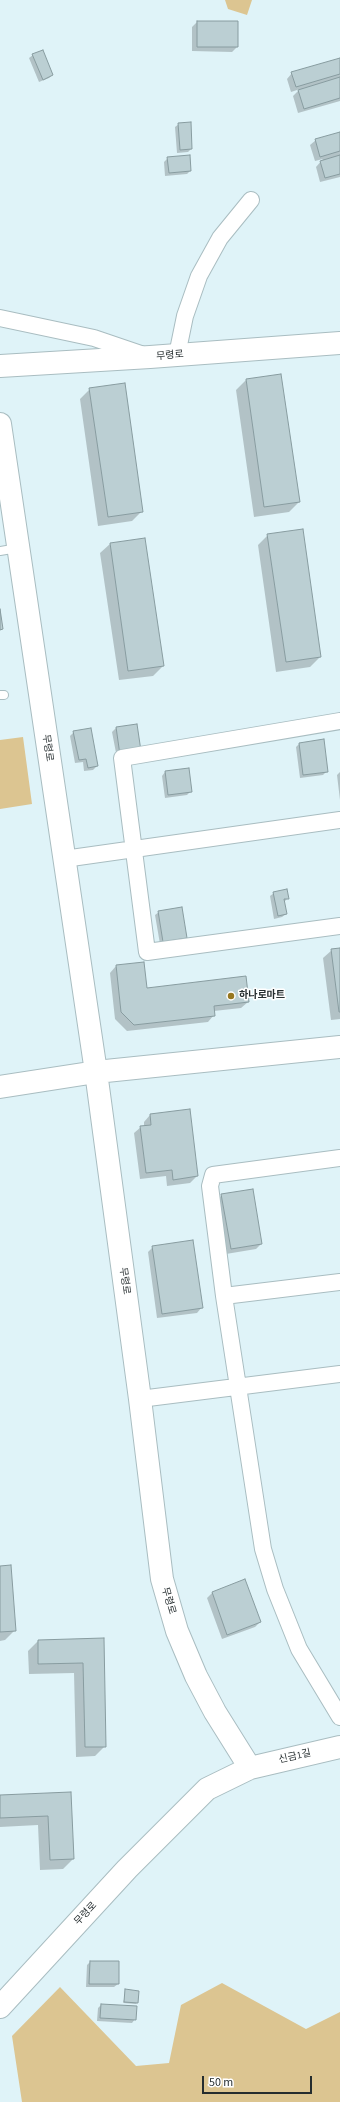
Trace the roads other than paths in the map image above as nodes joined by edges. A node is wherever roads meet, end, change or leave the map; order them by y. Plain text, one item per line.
1 (251, 200) dead end
2 (0, 318) edge
3 (340, 343) edge
4 (177, 355) junction
5 (150, 357) junction
6 (0, 366) edge
7 (0, 424) edge
8 (10, 550) edge
9 (340, 721) edge
10 (340, 820) edge
11 (134, 850) junction
12 (64, 859) junction
13 (340, 926) edge
14 (340, 1047) edge
15 (96, 1072) junction
16 (0, 1087) edge
17 (340, 1158) edge
18 (340, 1282) edge
19 (224, 1296) junction
20 (340, 1374) edge
21 (238, 1387) junction
22 (140, 1399) junction
23 (340, 1717) edge
24 (340, 1747) edge
25 (250, 1768) junction
26 (0, 2007) edge

1 - 4 street
2 - 5 street
3 - 4 street, 무령로
4 - 5 street, 무령로
5 - 6 street, 무령로
7 - 8 street, 무령로
8 - 12 street, 무령로
9 - 11 street
10 - 11 street
11 - 12 street
11 - 13 street
12 - 15 street, 무령로
14 - 15 street
15 - 16 street
15 - 22 street, 무령로
17 - 19 street
18 - 19 street
19 - 21 street
20 - 21 street
21 - 22 street
21 - 23 street
22 - 25 street, 무령로
24 - 25 street, 신금1길
25 - 26 street, 무령로

